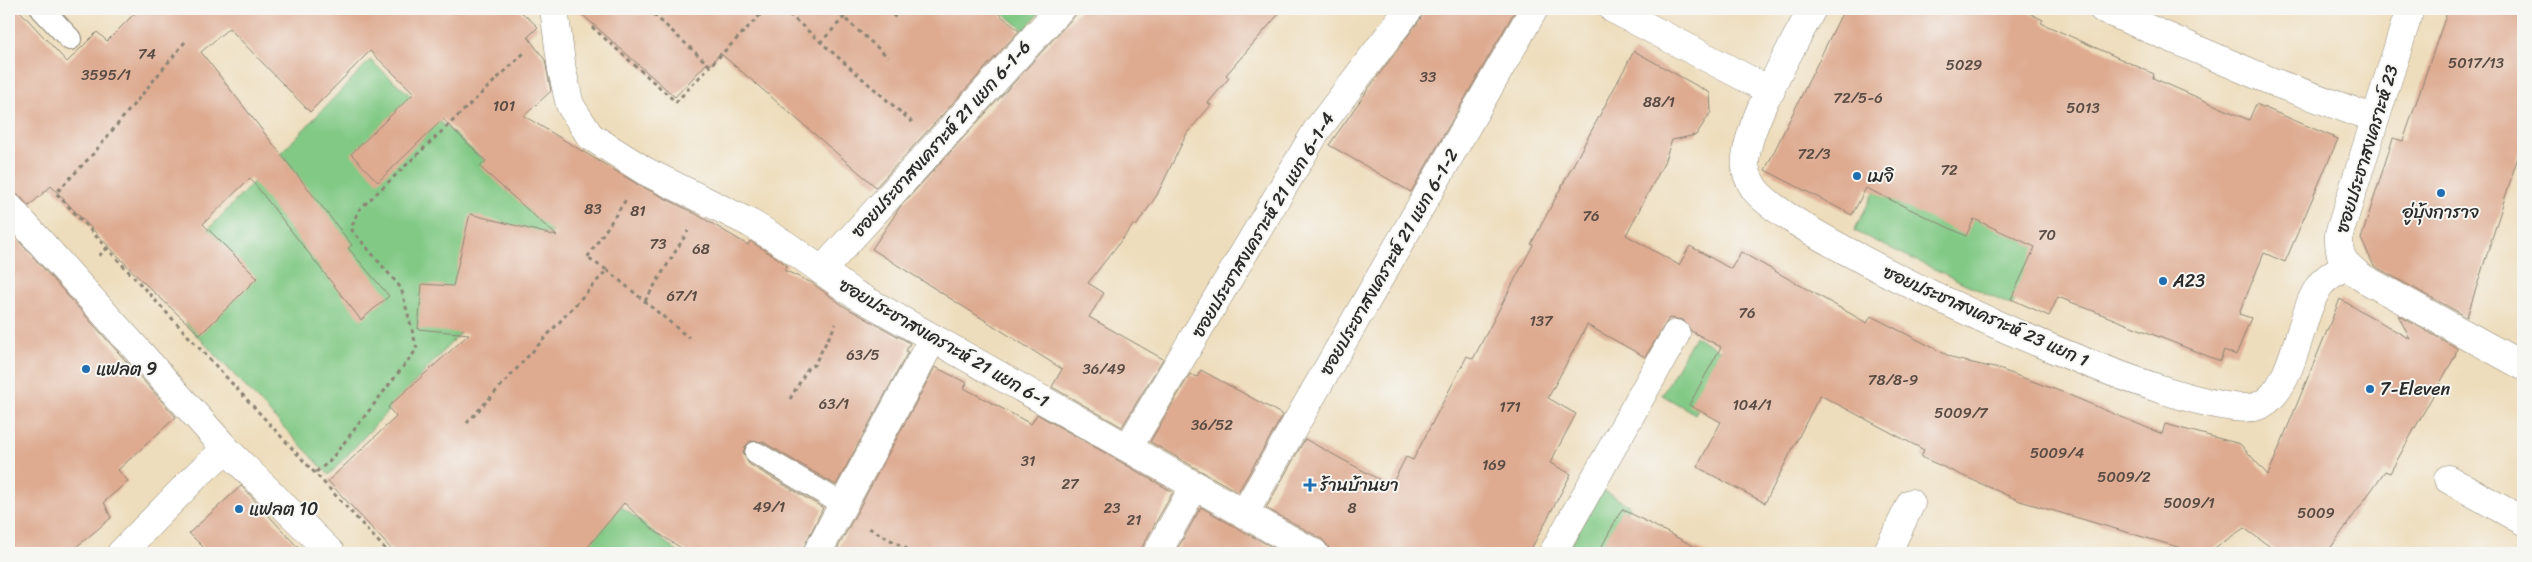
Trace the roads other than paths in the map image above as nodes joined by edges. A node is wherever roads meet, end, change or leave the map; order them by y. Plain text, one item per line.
1 (42, 9) edge
2 (1060, 9) edge
3 (1409, 9) edge
4 (1534, 9) edge
5 (1613, 9) edge
6 (1812, 9) edge
7 (2103, 9) edge
8 (2410, 9) edge
9 (555, 16) edge
10 (70, 39) dead end
11 (1771, 91) junction
12 (2375, 119) junction
13 (9, 207) edge
14 (2346, 265) junction
15 (822, 270) junction
16 (1676, 334) dead end
17 (933, 338) junction
18 (2523, 366) edge
19 (1128, 448) junction
20 (226, 449) junction
21 (756, 453) dead end
22 (2448, 479) dead end
23 (1195, 486) junction
24 (1911, 503) dead end
25 (842, 508) junction
26 (1244, 514) junction
27 (2523, 522) edge
28 (121, 553) edge
29 (332, 553) edge
30 (817, 553) edge
31 (1157, 553) edge
32 (1314, 553) edge
33 (1553, 553) edge
34 (1887, 553) edge

1 - 10 lane
2 - 15 street, ซอยประชาสงเคราะห์ 21 แยก 6-1-6
3 - 19 street, ซอยประชาสงเคราะห์ 21 แยก 6-1-4
4 - 26 street, ซอยประชาสงเคราะห์ 21 แยก 6-1-2
5 - 11 street
6 - 11 street, ซอยประชาสงเคราะห์ 23 แยก 1
7 - 12 street
8 - 12 street, ซอยประชาสงเคราะห์ 23
9 - 15 street, ซอยประชาสงเคราะห์ 21 แยก 6-1
11 - 14 street, ซอยประชาสงเคราะห์ 23 แยก 1
12 - 14 street, ซอยประชาสงเคราะห์ 23
13 - 20 street
14 - 18 street
15 - 17 street, ซอยประชาสงเคราะห์ 21 แยก 6-1
16 - 33 street
17 - 19 street, ซอยประชาสงเคราะห์ 21 แยก 6-1
17 - 25 street
19 - 23 street, ซอยประชาสงเคราะห์ 21 แยก 6-1
20 - 28 street
20 - 29 street
21 - 25 lane
22 - 27 street
23 - 26 street, ซอยประชาสงเคราะห์ 21 แยก 6-1
23 - 31 street
24 - 34 street
25 - 30 street
26 - 32 street, ซอยประชาสงเคราะห์ 21 แยก 6-1

